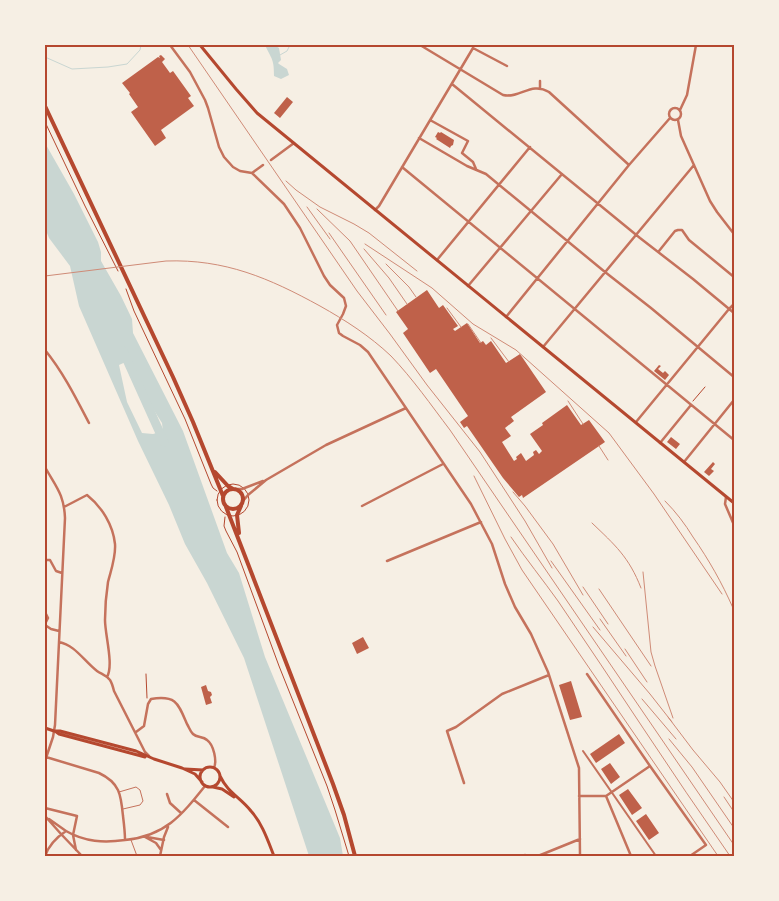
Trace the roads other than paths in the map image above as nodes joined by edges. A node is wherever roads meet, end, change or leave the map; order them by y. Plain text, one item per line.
1 (170, 45) edge
2 (200, 45) edge
3 (420, 45) edge
4 (478, 45) edge
5 (696, 45) edge
6 (475, 49) junction
7 (507, 66) dead end
8 (460, 70) junction
9 (540, 81) dead end
10 (452, 84) junction
11 (540, 88) junction
12 (45, 106) edge
13 (680, 110) junction
14 (670, 118) junction
15 (430, 120) junction
16 (678, 120) junction
17 (419, 138) junction
18 (294, 143) junction
19 (530, 147) junction
20 (271, 160) dead end
21 (629, 165) junction
22 (694, 165) junction
23 (263, 166) dead end
24 (402, 167) junction
25 (476, 170) junction
26 (252, 173) junction
27 (562, 174) junction
28 (499, 184) junction
29 (599, 203) junction
30 (375, 210) junction
31 (532, 211) junction
32 (468, 222) junction
33 (636, 234) junction
34 (734, 234) edge
35 (568, 241) junction
36 (500, 248) junction
37 (659, 251) junction
38 (437, 260) junction
39 (605, 272) junction
40 (734, 277) edge
41 (537, 278) junction
42 (468, 286) junction
43 (734, 304) edge
44 (574, 308) junction
45 (729, 309) junction
46 (734, 313) edge
47 (506, 316) junction
48 (543, 347) junction
49 (698, 347) junction
50 (45, 350) edge
51 (734, 377) edge
52 (667, 385) junction
53 (734, 400) edge
54 (691, 404) junction
55 (406, 408) junction
56 (636, 422) junction
57 (89, 423) dead end
58 (714, 424) junction
59 (734, 440) edge
60 (660, 443) junction
61 (684, 462) junction
62 (443, 464) junction
63 (210, 465) junction
64 (46, 469) edge
65 (266, 480) junction
66 (234, 489) junction
67 (223, 496) junction
68 (726, 497) junction
69 (243, 501) junction
70 (734, 502) edge
71 (241, 506) junction
72 (362, 506) dead end
73 (64, 507) junction
74 (226, 507) junction
75 (481, 522) junction
76 (734, 525) edge
77 (241, 545) junction
78 (45, 560) edge
79 (387, 561) dead end
80 (62, 573) junction
81 (45, 612) edge
82 (45, 624) edge
83 (59, 632) junction
84 (59, 642) junction
85 (588, 674) dead end
86 (549, 675) junction
87 (107, 677) junction
88 (45, 728) edge
89 (54, 731) junction
90 (136, 732) junction
91 (583, 751) dead end
92 (46, 759) edge
93 (154, 759) junction
94 (650, 766) junction
95 (182, 768) junction
96 (214, 768) junction
97 (204, 770) junction
98 (220, 776) junction
99 (202, 782) junction
100 (464, 783) dead end
101 (205, 786) junction
102 (212, 787) junction
103 (120, 792) junction
104 (612, 792) junction
105 (167, 794) dead end
106 (579, 796) junction
107 (606, 796) junction
108 (194, 800) junction
109 (244, 803) junction
110 (45, 808) edge
111 (122, 809) junction
112 (182, 813) junction
113 (45, 816) edge
114 (168, 826) junction
115 (228, 827) dead end
116 (66, 831) junction
117 (61, 834) junction
118 (73, 835) junction
119 (146, 837) junction
120 (580, 839) junction
121 (125, 840) junction
122 (131, 840) junction
123 (164, 840) junction
124 (76, 850) junction
125 (162, 851) junction
126 (45, 856) edge
127 (82, 856) edge
128 (137, 856) edge
129 (160, 856) edge
130 (274, 856) edge
131 (356, 856) edge
132 (538, 856) edge
133 (580, 856) edge
134 (630, 856) edge
135 (656, 856) edge
136 (690, 856) edge

1 - 26 street
2 - 18 main road
3 - 8 street
4 - 6 street
5 - 13 street
6 - 7 street
6 - 8 street
8 - 10 street
8 - 11 street
9 - 11 street
10 - 15 street
10 - 19 street
11 - 21 street
12 - 63 main road
13 - 14 street
13 - 16 street
14 - 16 street
14 - 21 street
15 - 17 street
15 - 25 street
16 - 22 street
17 - 24 street
17 - 25 street
18 - 20 street
18 - 30 main road
19 - 27 street
19 - 28 street
21 - 29 street
22 - 33 street
22 - 34 street
23 - 26 street
24 - 30 street
24 - 32 street
25 - 28 street
26 - 55 street
27 - 29 street
27 - 31 street
28 - 31 street
28 - 32 street
29 - 33 street
29 - 35 street
30 - 38 main road
31 - 35 street
31 - 36 street
32 - 36 street
32 - 38 street
33 - 37 street
33 - 39 street
35 - 39 street
35 - 41 street
36 - 41 street
36 - 42 street
37 - 40 street
37 - 45 street
38 - 42 main road
39 - 44 street
39 - 49 street
41 - 44 street
41 - 47 street
42 - 47 main road
43 - 45 street
44 - 48 street
44 - 52 street
45 - 46 street
45 - 49 street
47 - 48 main road
48 - 56 main road
49 - 51 street
49 - 52 street
50 - 57 street
52 - 54 street
52 - 56 street
53 - 58 street
54 - 58 street
54 - 60 street
55 - 62 street
55 - 65 street
56 - 60 main road
58 - 59 street
58 - 61 street
60 - 61 main road
61 - 68 main road
62 - 72 street
62 - 75 street
63 - 66 main road
63 - 67 main road
64 - 73 street
65 - 66 street
65 - 69 street
66 - 67 main road
66 - 69 main road
67 - 74 main road
68 - 70 main road
68 - 76 street
69 - 71 main road
71 - 74 main road
71 - 77 main road
73 - 80 street
73 - 87 street
74 - 77 main road
75 - 79 street
75 - 86 street
77 - 131 main road
78 - 80 street
80 - 83 street
81 - 82 street
82 - 83 street
83 - 84 street
84 - 87 street
84 - 89 street
85 - 94 street
86 - 100 street
86 - 106 street
87 - 90 street
88 - 89 main road
89 - 92 street
89 - 93 main road
90 - 93 street
90 - 96 street
91 - 104 street
92 - 103 street
93 - 95 main road
94 - 104 street
94 - 136 street
95 - 97 main road
95 - 99 main road
96 - 97 main road
96 - 98 main road
97 - 99 main road
98 - 102 main road
98 - 109 main road
99 - 101 main road
101 - 102 main road
101 - 108 street
102 - 109 main road
103 - 111 street
103 - 111 lane
104 - 107 street
104 - 135 street
105 - 112 street
106 - 107 street
106 - 120 street
107 - 134 street
108 - 112 street
108 - 115 street
109 - 130 main road
110 - 118 street
111 - 121 street
112 - 114 street
113 - 116 street
113 - 117 street
114 - 119 street
114 - 123 street
116 - 117 street
116 - 118 street
117 - 124 street
117 - 126 street
118 - 121 street
118 - 124 street
119 - 122 street
119 - 123 street
119 - 125 street
120 - 132 street
120 - 133 street
121 - 122 street
122 - 128 lane
123 - 125 street
124 - 127 street
125 - 129 street

